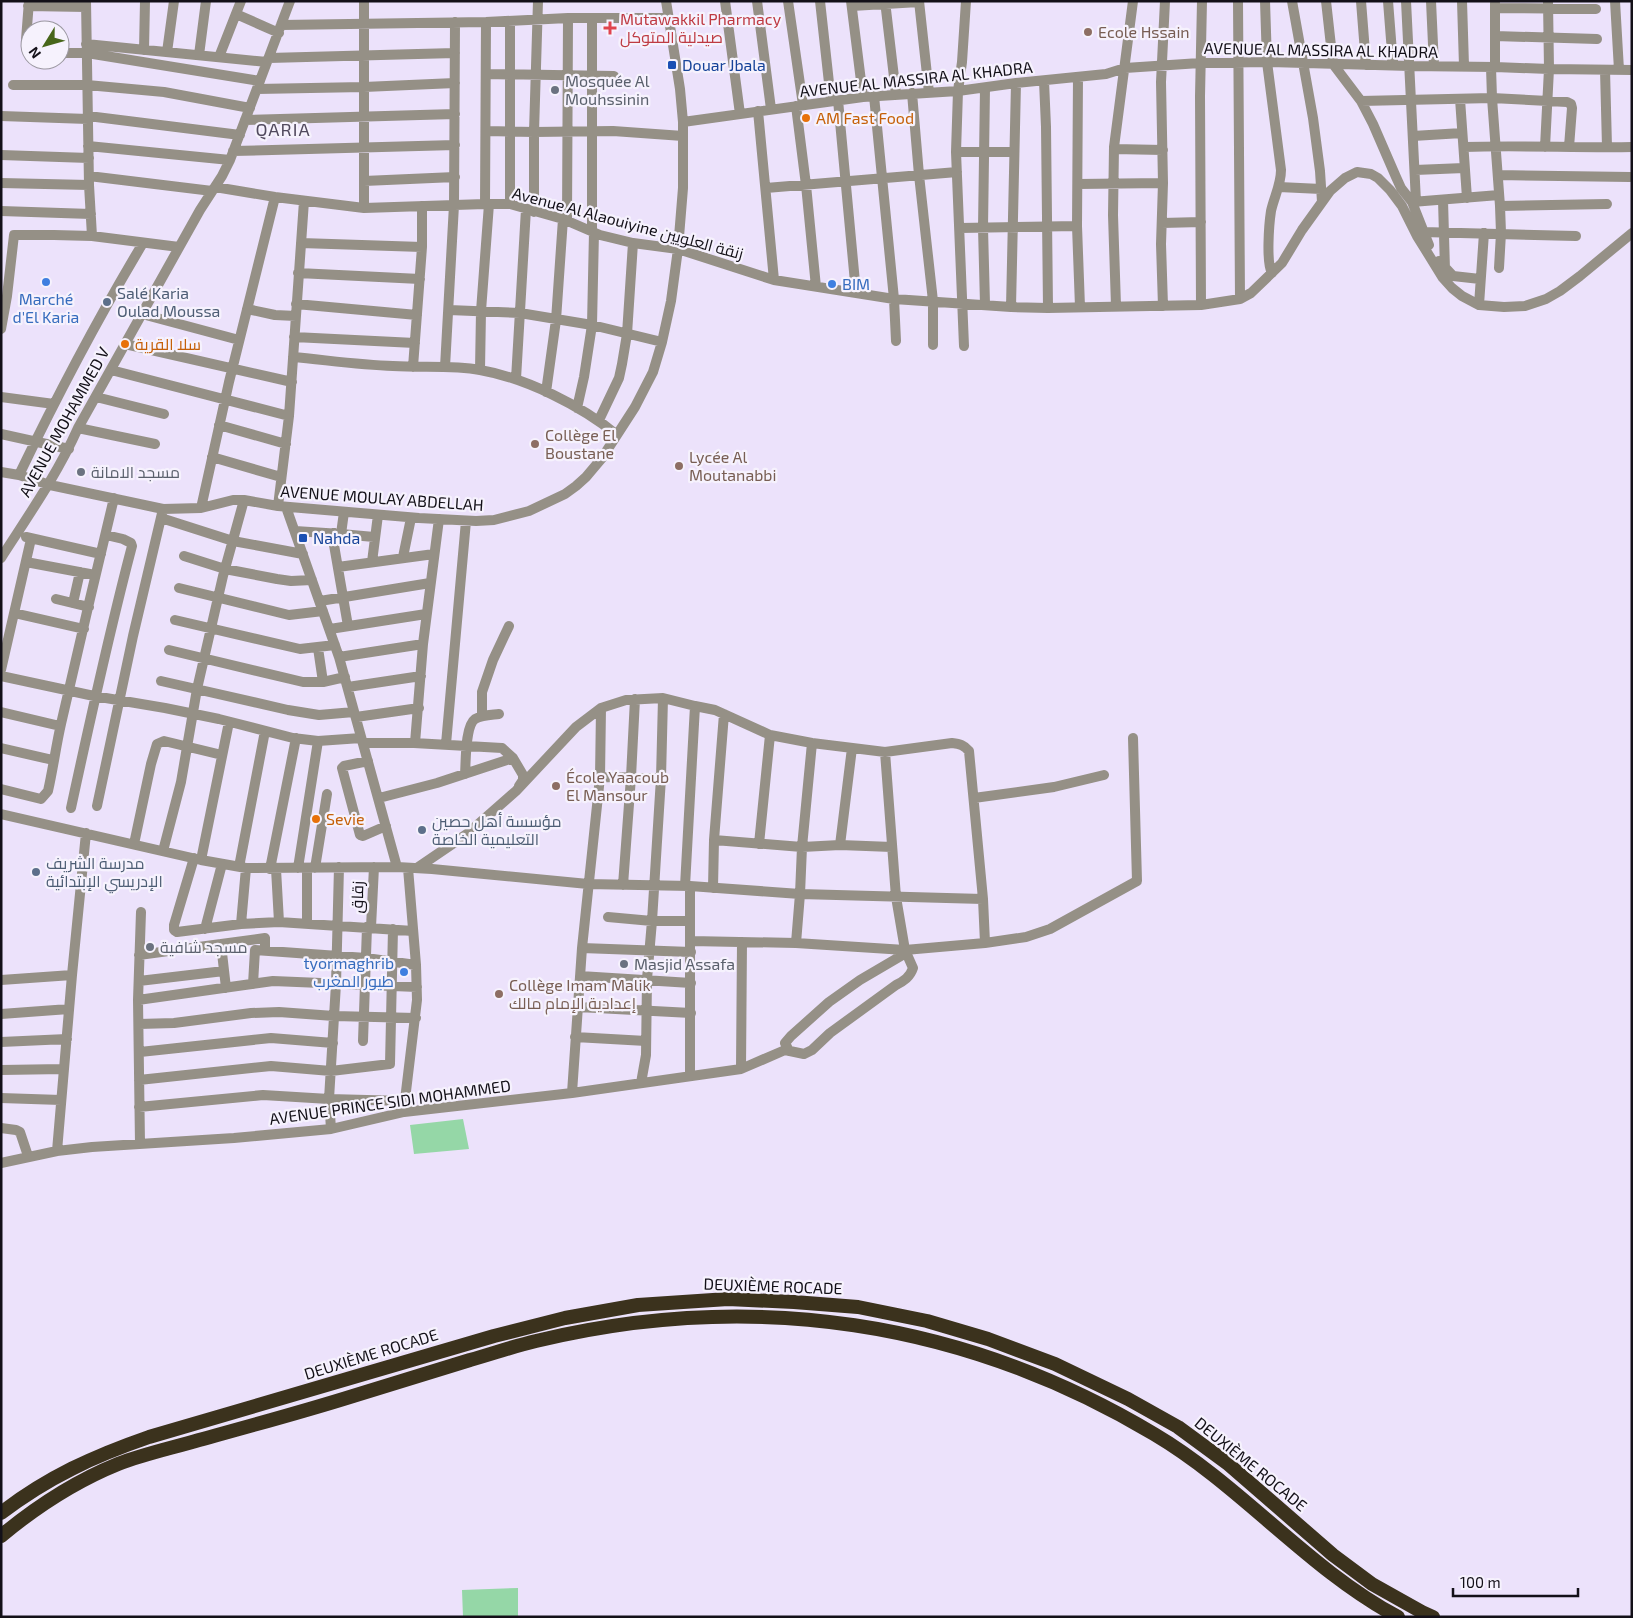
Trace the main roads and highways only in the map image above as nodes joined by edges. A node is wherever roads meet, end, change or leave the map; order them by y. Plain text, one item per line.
1 (1, 1513) edge
2 (1, 1536) edge
3 (1398, 1617) edge
4 (1433, 1617) edge

1 - 4 highway, DEUXIÈME ROCADE
2 - 3 highway, DEUXIÈME ROCADE

